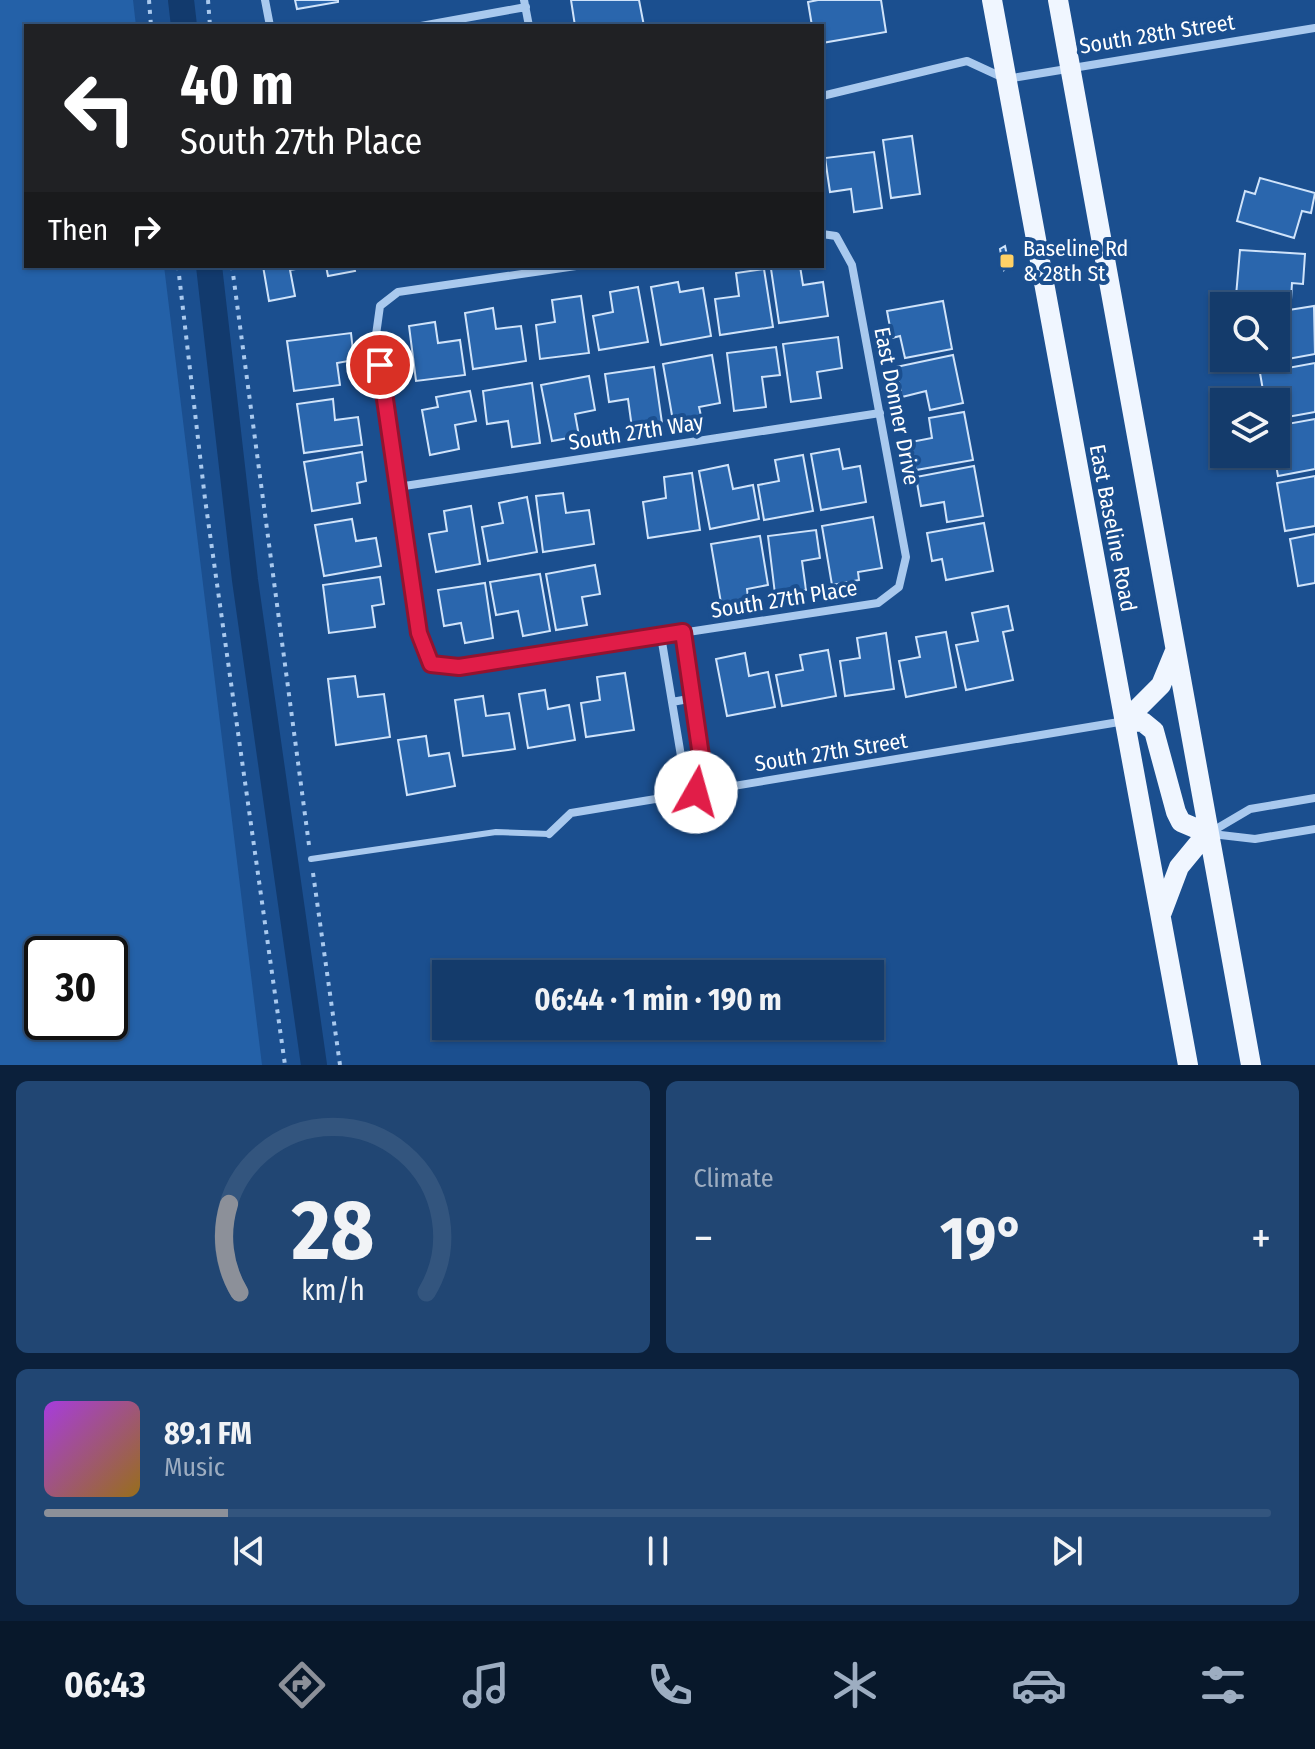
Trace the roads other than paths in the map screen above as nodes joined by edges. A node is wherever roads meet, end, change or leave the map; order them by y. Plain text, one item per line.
1 (265, 0) edge
2 (992, 0) edge
3 (1058, 0) edge
4 (525, 4) edge
5 (270, 24) edge
6 (430, 24) edge
7 (529, 24) edge
8 (1315, 28) edge
9 (1071, 66) junction
10 (1006, 79) junction
11 (824, 96) edge
12 (824, 234) edge
13 (562, 268) edge
14 (880, 413) junction
15 (398, 487) junction
16 (899, 587) joint
17 (683, 632) junction
18 (661, 636) junction
19 (1175, 648) junction
20 (694, 698) junction
21 (672, 702) junction
22 (1125, 721) junction
23 (696, 792) junction
24 (1315, 798) edge
25 (1315, 829) edge
26 (1207, 833) junction
27 (549, 834) joint
28 (311, 859) road end
29 (1161, 918) junction
30 (1188, 1065) edge
31 (1251, 1065) edge

1 - 5 street
2 - 10 main road, East Baseline Road
3 - 9 main road, East Baseline Road
4 - 6 street
4 - 7 street
8 - 9 street, South 28th Street
9 - 10 street, South 28th Street
9 - 19 main road, East Baseline Road
10 - 11 street
10 - 22 main road, East Baseline Road
12 - 14 street, East Donner Drive
13 - 15 street
14 - 15 street, South 27th Way
14 - 16 street, East Donner Drive
15 - 18 street, South 27th Place
16 - 17 street, South 27th Place
17 - 18 street, South 27th Place
17 - 20 street
18 - 21 street
19 - 22 main road
19 - 26 main road, East Baseline Road
20 - 21 street
20 - 23 street
21 - 23 street
22 - 23 street, South 27th Street
22 - 26 main road
22 - 29 main road, East Baseline Road
23 - 27 street, South 27th Street
24 - 26 street
25 - 26 street
26 - 29 main road
26 - 31 main road, East Baseline Road
27 - 28 lane, South 27th Street
29 - 30 main road, East Baseline Road

